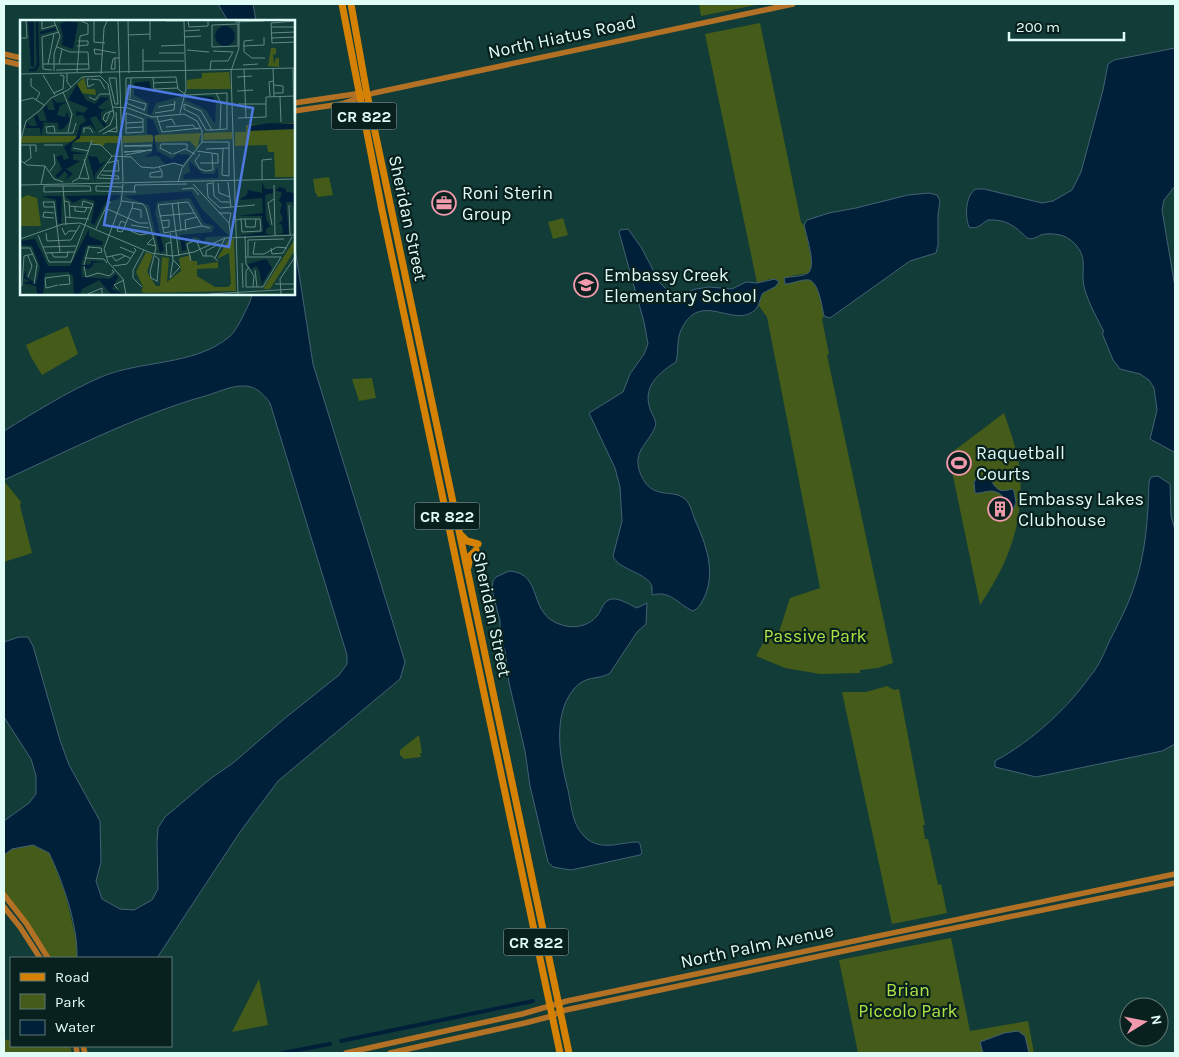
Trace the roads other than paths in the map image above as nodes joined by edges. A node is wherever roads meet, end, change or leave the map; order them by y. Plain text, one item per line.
1 (342, 4) edge
2 (351, 4) edge
3 (793, 4) edge
4 (4, 54) edge
5 (20, 58) edge
6 (4, 61) edge
7 (20, 65) edge
8 (362, 95) junction
9 (295, 103) edge
10 (295, 111) edge
11 (395, 226) junction
12 (386, 228) junction
13 (429, 389) junction
14 (420, 391) junction
15 (459, 533) junction
16 (467, 570) junction
17 (1175, 874) edge
18 (1175, 883) edge
19 (4, 896) edge
20 (4, 907) edge
21 (940, 923) junction
22 (942, 931) junction
23 (39, 957) edge
24 (47, 957) edge
25 (559, 1003) junction
26 (549, 1006) junction
27 (561, 1011) junction
28 (552, 1016) junction
29 (346, 1053) edge
30 (390, 1053) edge
31 (560, 1053) edge
32 (570, 1053) edge

1 - 8 main road, Sheridan Street / CR 822
2 - 8 main road, Sheridan Street / CR 822
3 - 8 main road, North Hiatus Road
4 - 5 main road
6 - 7 main road
8 - 9 main road, North Hiatus Road
8 - 10 main road, North Hiatus Road
8 - 11 main road, Sheridan Street / CR 822
8 - 12 main road, Sheridan Street / CR 822
11 - 12 main road
11 - 13 main road, Sheridan Street / CR 822
12 - 14 main road, Sheridan Street / CR 822
13 - 14 main road
13 - 15 main road, Sheridan Street / CR 822
14 - 26 main road, Sheridan Street / CR 822
15 - 16 main road, Sheridan Street / CR 822
15 - 16 main road
16 - 25 main road, Sheridan Street / CR 822
17 - 21 main road, North Palm Avenue
18 - 22 main road, North Palm Avenue
19 - 24 main road
20 - 23 main road
21 - 22 main road
21 - 25 main road, North Palm Avenue
22 - 27 main road, North Palm Avenue
25 - 26 main road, North Palm Avenue
25 - 27 main road, Sheridan Street / CR 822
26 - 28 main road, Sheridan Street / CR 822
26 - 29 main road, North Palm Avenue
27 - 28 main road, North Palm Avenue
27 - 32 main road, Sheridan Street / CR 822
28 - 30 main road, North Palm Avenue
28 - 31 main road, Sheridan Street / CR 822

